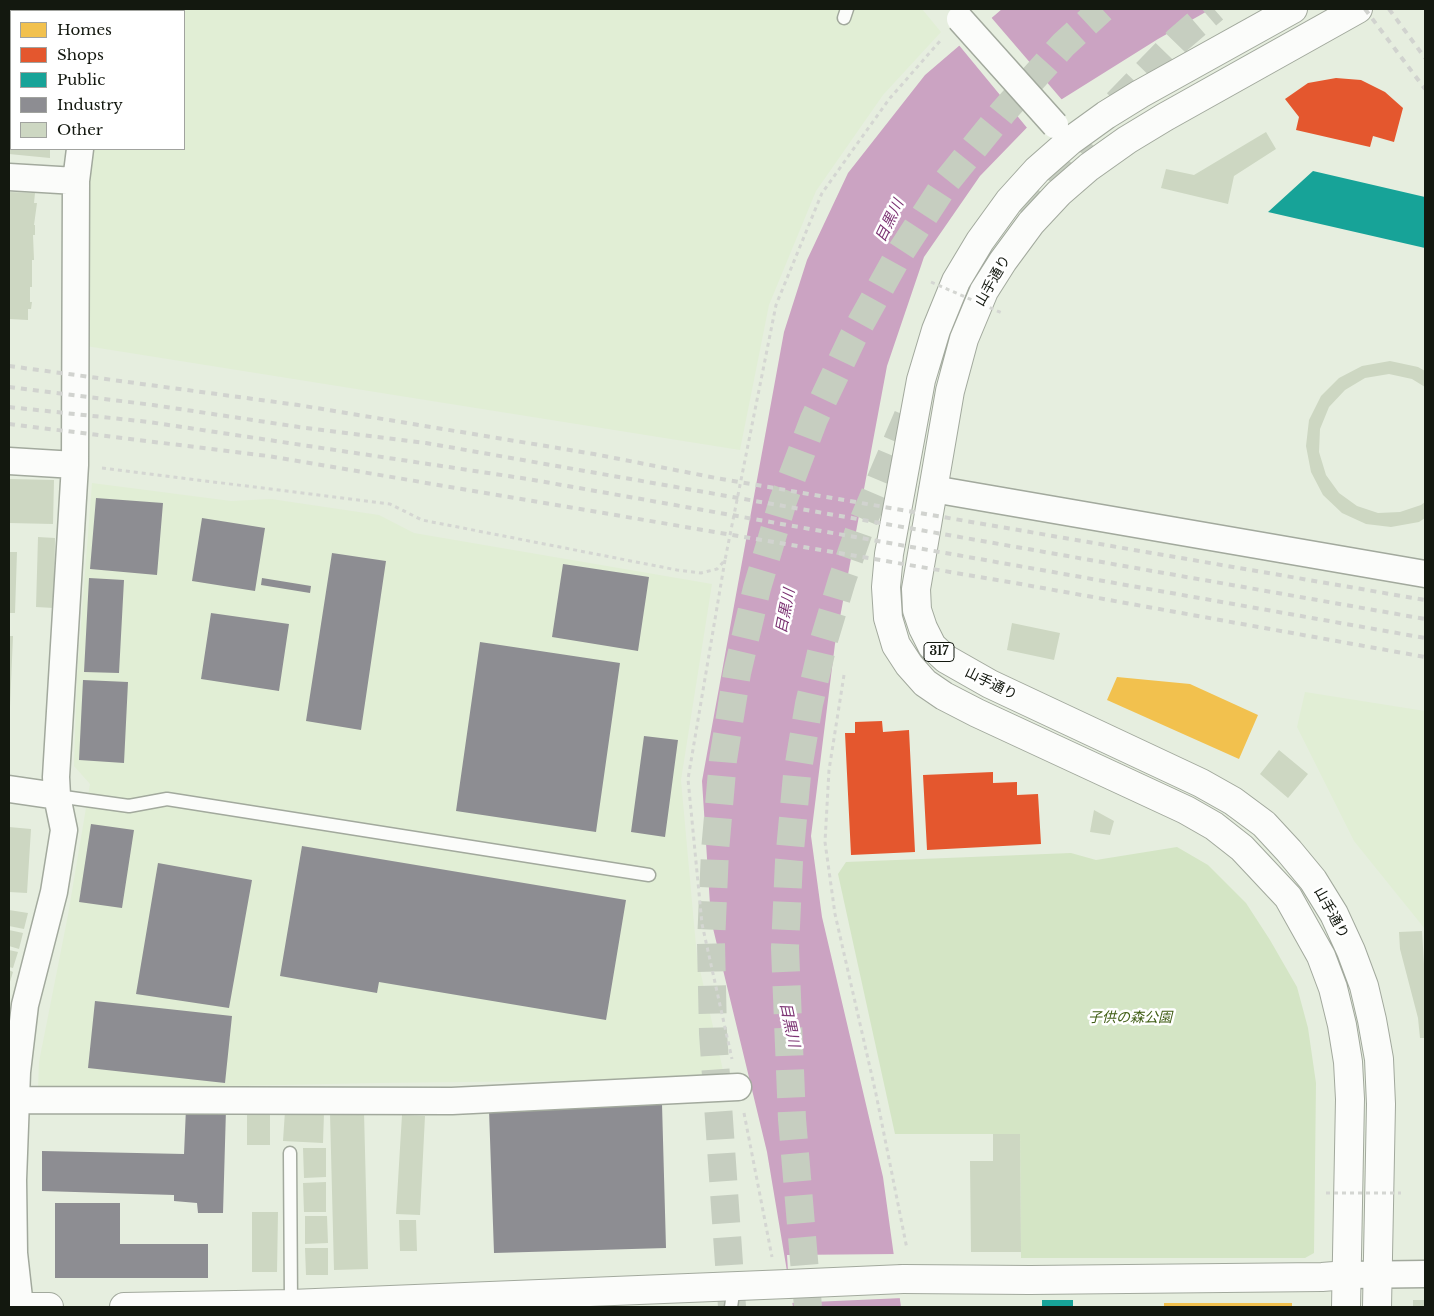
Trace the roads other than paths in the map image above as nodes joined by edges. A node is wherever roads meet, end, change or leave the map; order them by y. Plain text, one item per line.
1 (1293, 9) edge
2 (1358, 9) edge
3 (956, 14) edge
4 (1063, 133) junction
5 (80, 150) edge
6 (9, 177) edge
7 (76, 182) junction
8 (9, 461) edge
9 (75, 465) junction
10 (932, 489) junction
11 (1425, 574) edge
12 (9, 789) edge
13 (57, 796) junction
14 (650, 875) dead end
15 (738, 1087) road end
16 (12, 1101) edge
17 (290, 1153) dead end
18 (12, 1253) edge
19 (1425, 1274) edge
20 (1347, 1275) junction
21 (1377, 1275) junction
22 (732, 1297) edge
23 (291, 1304) junction
24 (20, 1307) edge
25 (49, 1307) edge
26 (124, 1307) edge
27 (1346, 1307) edge
28 (1377, 1307) edge

1 - 4 main road, 山手通り / 317
2 - 10 main road, 山手通り / 317
3 - 4 street, bridge
4 - 20 main road, 山手通り / 317
5 - 7 street
6 - 7 street
7 - 9 street
8 - 9 street
9 - 13 street
10 - 11 street
10 - 21 main road, 山手通り / 317
12 - 13 street
13 - 14 lane
13 - 16 street
15 - 16 street
16 - 18 street
17 - 23 lane
18 - 24 street
19 - 21 street
20 - 21 street
20 - 22 main road, bridge
20 - 27 main road, 山手通り / 317
21 - 28 main road, 山手通り / 317
22 - 23 main road
23 - 26 main road
24 - 25 main road

